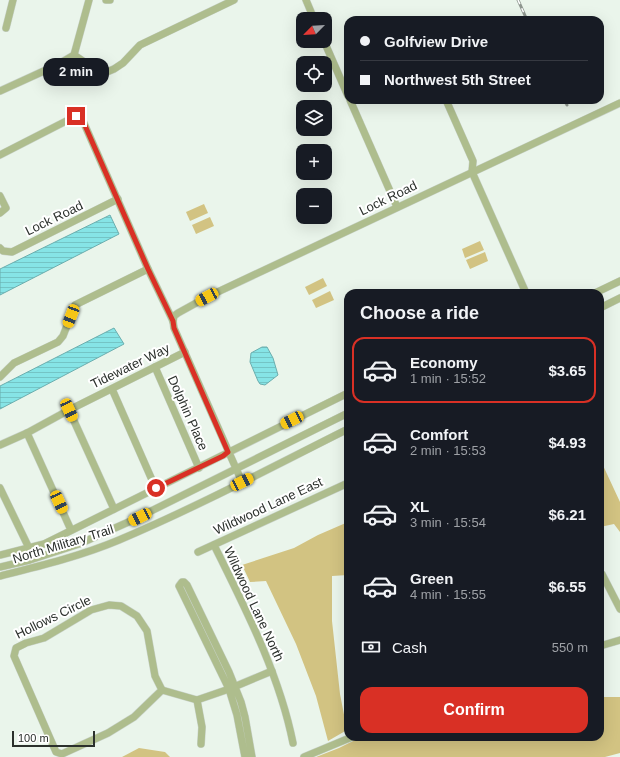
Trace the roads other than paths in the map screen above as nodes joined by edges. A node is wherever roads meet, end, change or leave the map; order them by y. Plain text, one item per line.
1 (13, 0) edge
2 (89, 0) edge
3 (106, 0) edge
4 (110, 0) edge
5 (234, 0) edge
6 (306, 0) edge
7 (311, 12) edge
8 (6, 28) dead end
9 (327, 48) edge
10 (74, 55) junction
11 (344, 87) edge
12 (0, 91) edge
13 (620, 103) edge
14 (352, 104) edge
15 (448, 104) edge
16 (0, 155) edge
17 (472, 172) junction
18 (0, 196) edge
19 (118, 199) junction
20 (397, 207) junction
21 (0, 213) edge
22 (0, 248) edge
23 (148, 269) junction
24 (620, 281) edge
25 (524, 289) edge
26 (603, 289) edge
27 (620, 298) edge
28 (604, 306) edge
29 (173, 321) junction
30 (185, 352) junction
31 (155, 367) junction
32 (0, 376) edge
33 (112, 389) junction
34 (344, 395) edge
35 (69, 410) junction
36 (344, 415) edge
37 (344, 431) edge
38 (27, 433) junction
39 (0, 445) edge
40 (228, 452) junction
41 (199, 468) junction
42 (237, 469) junction
43 (242, 482) junction
44 (344, 485) edge
45 (0, 488) edge
46 (156, 488) junction
47 (114, 509) junction
48 (71, 530) junction
49 (214, 545) junction
50 (29, 548) junction
51 (198, 552) dead end
52 (0, 555) edge
53 (0, 567) edge
54 (0, 576) edge
55 (604, 579) edge
56 (620, 609) edge
57 (620, 640) edge
58 (604, 645) edge
59 (272, 671) junction
60 (232, 687) junction
61 (162, 690) junction
62 (197, 700) junction
63 (344, 740) edge
64 (293, 743) dead end
65 (201, 744) dead end
66 (245, 757) edge
67 (252, 757) edge
68 (304, 757) edge

1 - 8 street
2 - 10 street
3 - 4 street
5 - 10 street
6 - 7 street
9 - 11 street
10 - 12 street
13 - 17 street, Lock Road
14 - 20 street
15 - 17 street
16 - 19 street
17 - 20 street, Lock Road
17 - 25 street
18 - 21 street
19 - 22 street, Lock Road
19 - 23 street
20 - 29 street, Lock Road
23 - 29 street
23 - 32 street
24 - 26 street
27 - 28 street
29 - 30 street
30 - 31 street, Tidewater Way
30 - 40 street
31 - 33 street, Tidewater Way
31 - 41 street, Dolphin Place
33 - 35 street, Tidewater Way
33 - 46 street
34 - 40 street
35 - 38 street, Tidewater Way
35 - 47 street
36 - 42 street, North Military Trail
37 - 43 street, North Military Trail
38 - 39 street, Tidewater Way
38 - 48 street
40 - 41 street
40 - 42 street
41 - 46 street
42 - 43 street
42 - 53 street, North Military Trail
43 - 54 street, North Military Trail
44 - 49 street, Wildwood Lane East
45 - 50 street
46 - 47 street
47 - 48 street
48 - 50 street
49 - 51 street, Wildwood Lane East
49 - 59 street, Wildwood Lane North
50 - 52 street
55 - 56 street
57 - 58 street
59 - 60 street
59 - 64 street, Wildwood Lane North
60 - 60 street
60 - 62 street
60 - 66 street
60 - 67 street
61 - 61 street, Hollows Circle
61 - 62 street
62 - 65 street
63 - 68 street

